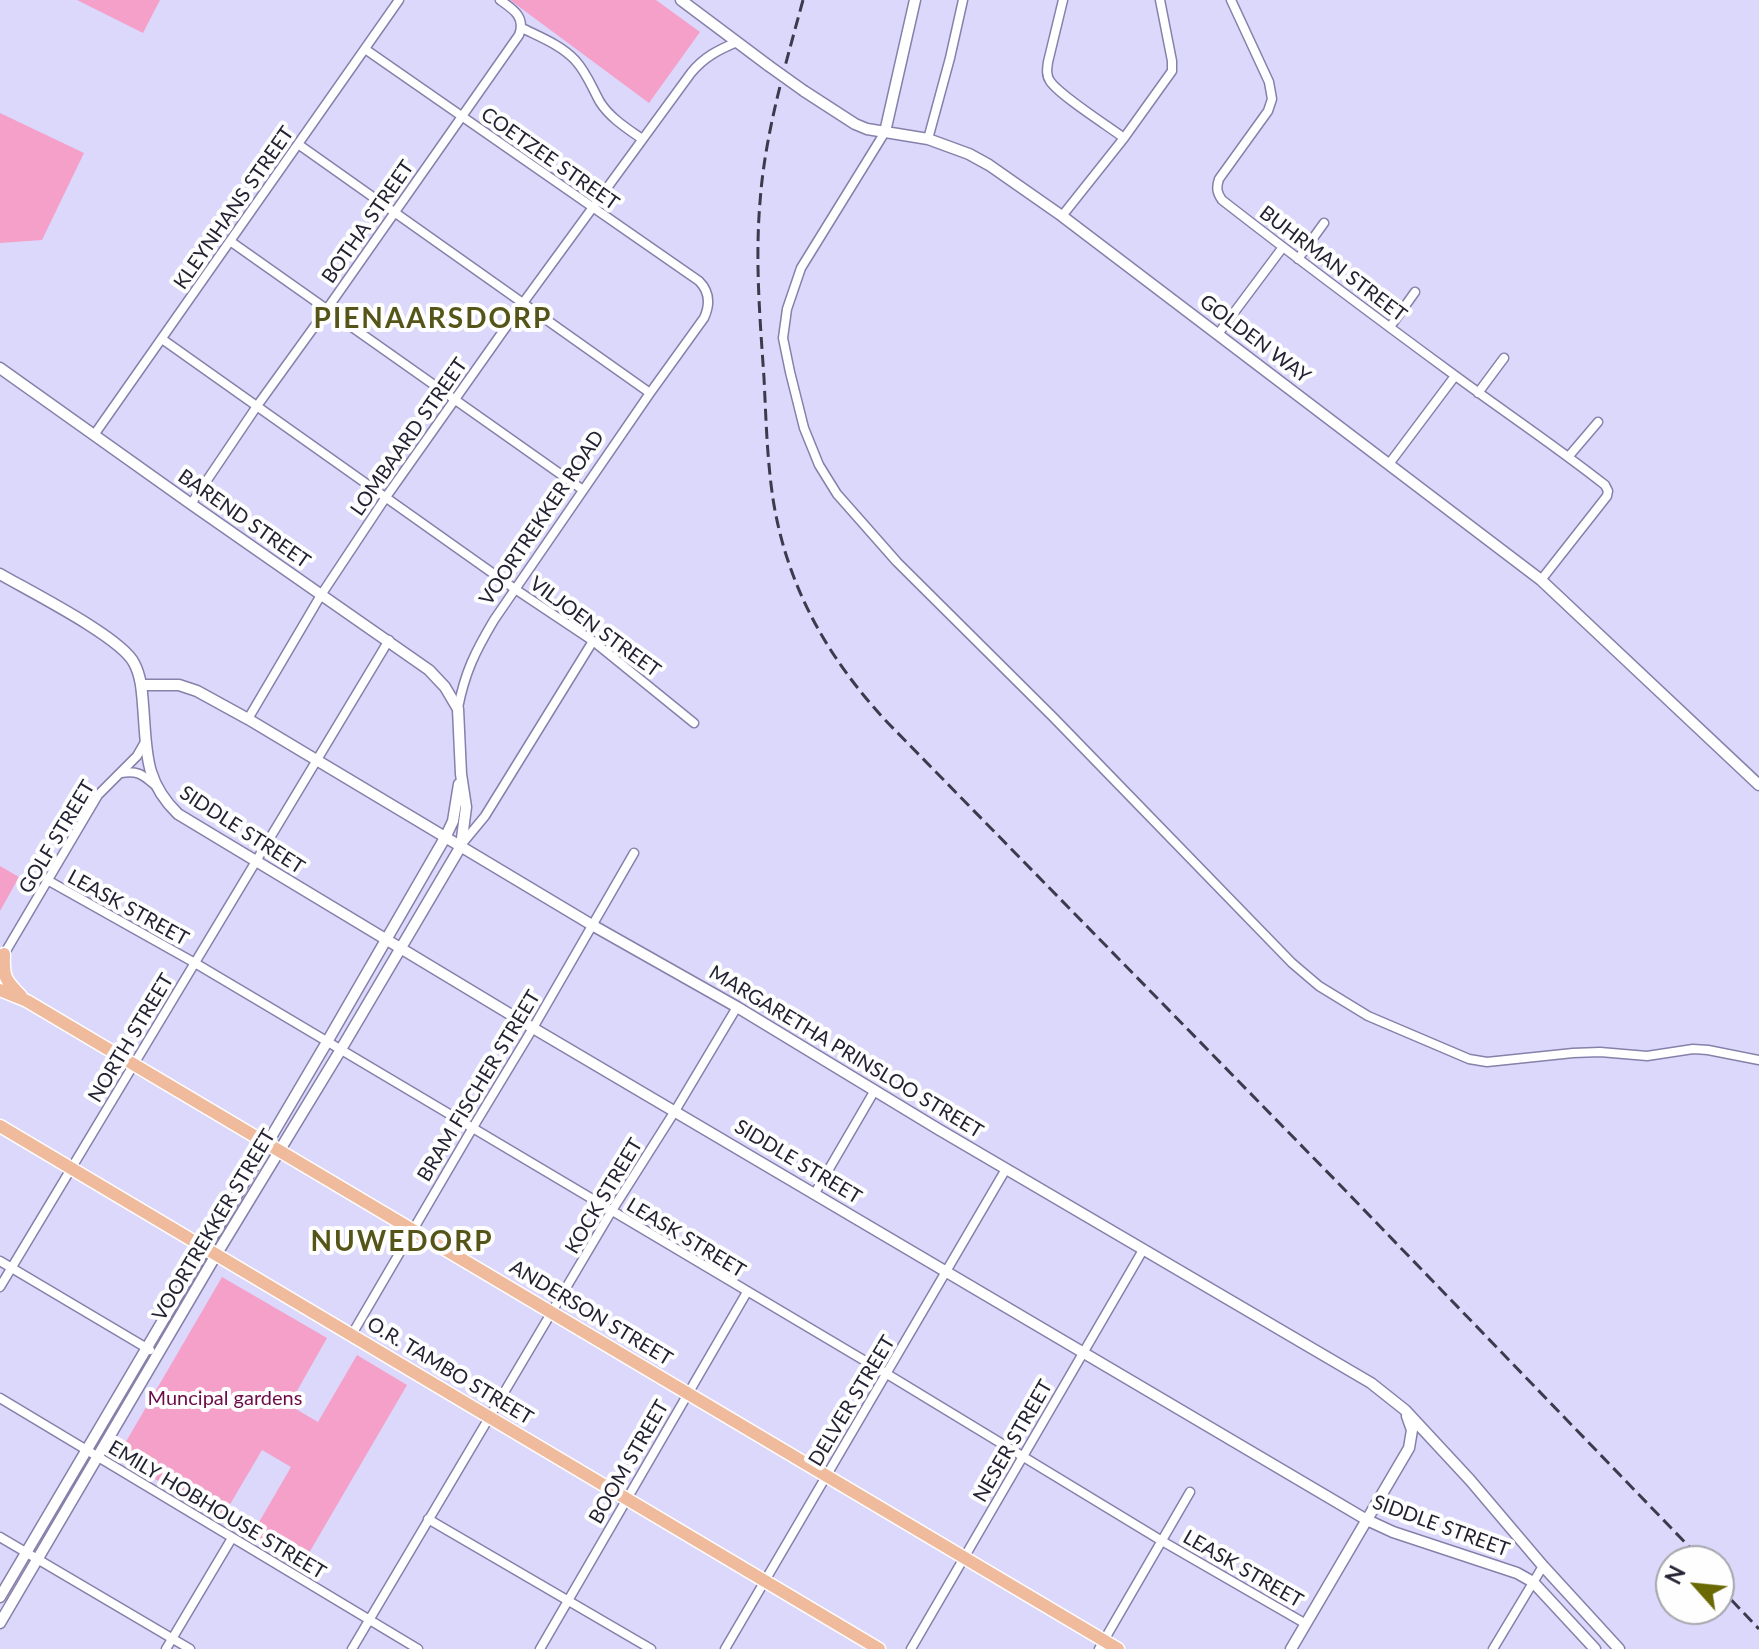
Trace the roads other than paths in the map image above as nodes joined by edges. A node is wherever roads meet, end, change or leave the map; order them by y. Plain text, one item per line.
1 (399, 0) edge
2 (500, 0) edge
3 (681, 0) edge
4 (915, 0) edge
5 (963, 0) edge
6 (1063, 0) edge
7 (1160, 0) edge
8 (1231, 0) edge
9 (522, 28) junction
10 (737, 42) junction
11 (365, 49) junction
12 (461, 116) junction
13 (885, 132) junction
14 (1124, 138) junction
15 (642, 139) junction
16 (928, 139) junction
17 (298, 144) junction
18 (592, 208) junction
19 (394, 212) junction
20 (1062, 216) junction
21 (1324, 223) dead end
22 (230, 241) junction
23 (1283, 247) junction
24 (1298, 259) junction
25 (1415, 292) dead end
26 (708, 301) joint
27 (523, 303) junction
28 (327, 309) junction
29 (1390, 327) junction
30 (1218, 334) junction
31 (162, 339) junction
32 (1504, 358) dead end
33 (0, 368) edge
34 (1455, 376) junction
35 (650, 393) junction
36 (1478, 393) junction
37 (454, 399) junction
38 (257, 406) junction
39 (1598, 422) dead end
40 (94, 435) junction
41 (1569, 456) junction
42 (1389, 464) junction
43 (583, 490) junction
44 (386, 497) junction
45 (191, 504) junction
46 (0, 574) edge
47 (1541, 580) junction
48 (515, 589) junction
49 (321, 595) junction
50 (389, 640) junction
51 (593, 641) junction
52 (141, 685) junction
53 (458, 709) junction
54 (248, 719) junction
55 (694, 723) dead end
56 (145, 742) junction
57 (317, 760) junction
58 (120, 773) junction
59 (461, 774) junction
60 (1759, 785) edge
61 (156, 786) junction
62 (446, 836) junction
63 (461, 846) junction
64 (634, 853) dead end
65 (255, 862) junction
66 (49, 881) junction
67 (592, 925) junction
68 (386, 940) junction
69 (399, 947) junction
70 (1, 957) edge
71 (195, 963) junction
72 (0, 990) edge
73 (27, 1001) junction
74 (737, 1007) junction
75 (533, 1028) junction
76 (327, 1042) junction
77 (340, 1051) junction
78 (1759, 1060) edge
79 (133, 1065) junction
80 (875, 1090) junction
81 (675, 1111) junction
82 (0, 1126) edge
83 (472, 1129) junction
84 (273, 1148) junction
85 (71, 1169) junction
86 (1006, 1169) junction
87 (815, 1193) junction
88 (611, 1212) junction
89 (413, 1230) junction
90 (1143, 1250) junction
91 (210, 1251) junction
92 (0, 1261) edge
93 (12, 1268) junction
94 (947, 1271) junction
95 (0, 1287) edge
96 (747, 1292) junction
97 (552, 1313) junction
98 (351, 1336) junction
99 (146, 1348) junction
100 (1083, 1353) junction
101 (157, 1355) junction
102 (887, 1374) junction
103 (687, 1394) junction
104 (0, 1398) edge
105 (1405, 1410) junction
106 (488, 1417) junction
107 (92, 1452) junction
108 (1023, 1456) junction
109 (826, 1476) junction
110 (1190, 1492) dead end
111 (627, 1499) junction
112 (428, 1519) junction
113 (1367, 1520) junction
114 (0, 1537) edge
115 (232, 1538) junction
116 (1162, 1541) junction
117 (32, 1555) junction
118 (964, 1558) junction
119 (1543, 1566) junction
120 (765, 1581) junction
121 (1533, 1582) junction
122 (0, 1597) edge
123 (569, 1600) junction
124 (369, 1620) junction
125 (0, 1623) edge
126 (1306, 1624) junction
127 (172, 1639) junction
128 (1102, 1645) edge
129 (166, 1649) edge
130 (190, 1649) edge
131 (352, 1649) edge
132 (418, 1649) edge
133 (540, 1649) edge
134 (651, 1649) edge
135 (725, 1649) edge
136 (879, 1649) edge
137 (911, 1649) edge
138 (1118, 1649) edge
139 (1291, 1649) edge
140 (1493, 1649) edge
141 (1595, 1649) edge
142 (1619, 1649) edge

1 - 11 street, KLEYNHANS STREET
2 - 9 street
3 - 10 street, GOLDEN WAY
4 - 13 street
5 - 16 street
6 - 14 street
7 - 14 street
8 - 23 street, BUHRMAN STREET
9 - 12 street, BOTHA STREET
9 - 15 street
10 - 13 street, GOLDEN WAY, bridge
10 - 15 street, LOMBAARD STREET
11 - 12 street, COETZEE STREET
11 - 17 street, KLEYNHANS STREET
12 - 18 street, COETZEE STREET
12 - 19 street, BOTHA STREET
13 - 16 street, GOLDEN WAY
13 - 78 street
14 - 20 street
15 - 18 street, LOMBAARD STREET
16 - 20 street, GOLDEN WAY
17 - 19 street
17 - 22 street, KLEYNHANS STREET
18 - 26 street, COETZEE STREET
18 - 27 street, LOMBAARD STREET
19 - 27 street
19 - 28 street, BOTHA STREET
20 - 30 street, GOLDEN WAY
21 - 24 street
22 - 28 street
22 - 31 street, KLEYNHANS STREET
23 - 24 street, BUHRMAN STREET
23 - 30 street
24 - 29 street, BUHRMAN STREET
25 - 29 street
26 - 35 street, VOORTREKKER ROAD
27 - 35 street
27 - 37 street, LOMBAARD STREET
28 - 37 street
28 - 38 street, BOTHA STREET
29 - 34 street, BUHRMAN STREET
30 - 42 street, GOLDEN WAY
31 - 38 street, VILJOEN STREET
31 - 40 street, KLEYNHANS STREET
32 - 36 street
33 - 40 street, BAREND STREET
34 - 36 street, BUHRMAN STREET
34 - 42 street
35 - 43 street, VOORTREKKER ROAD
36 - 41 street, BUHRMAN STREET
37 - 43 street
37 - 44 street, LOMBAARD STREET
38 - 44 street, VILJOEN STREET
38 - 45 street, BOTHA STREET
39 - 41 street
40 - 45 street, BAREND STREET
41 - 47 street, BUHRMAN STREET
42 - 47 street, GOLDEN WAY
43 - 48 street, VOORTREKKER ROAD
44 - 48 street, VILJOEN STREET
44 - 49 street, LOMBAARD STREET
45 - 49 street, BAREND STREET
46 - 52 street
47 - 60 street, GOLDEN WAY
48 - 51 street, VILJOEN STREET
48 - 53 street, VOORTREKKER ROAD
49 - 50 street, BAREND STREET
49 - 54 street, LOMBAARD STREET
50 - 53 street, BAREND STREET
50 - 57 street, NORTH STREET
51 - 55 street, VILJOEN STREET
51 - 63 street
52 - 54 street, MARGARETHA PRINSLOO STREET
52 - 56 street, SIDDLE STREET
53 - 59 street, VOORTREKKER ROAD
54 - 57 street, MARGARETHA PRINSLOO STREET
56 - 58 street, GOLF STREET
56 - 61 street, SIDDLE STREET
57 - 62 street, MARGARETHA PRINSLOO STREET
57 - 65 street, NORTH STREET
58 - 61 street, GOLF STREET
58 - 66 street, GOLF STREET
59 - 62 street, VOORTREKKER ROAD
59 - 63 street, VOORTREKKER ROAD
61 - 65 street, SIDDLE STREET
62 - 63 street, MARGARETHA PRINSLOO STREET
62 - 68 street, VOORTREKKER STREET
63 - 67 street, MARGARETHA PRINSLOO STREET
63 - 69 street, VOORTREKKER STREET
64 - 67 street, BRAM FISCHER STREET
65 - 68 street, SIDDLE STREET
65 - 71 street, NORTH STREET
66 - 70 street, GOLF STREET
66 - 71 street, LEASK STREET
67 - 74 street, MARGARETHA PRINSLOO STREET
67 - 75 street, BRAM FISCHER STREET
68 - 69 street, SIDDLE STREET
68 - 76 street, VOORTREKKER STREET
69 - 75 street, SIDDLE STREET
69 - 77 street, VOORTREKKER STREET
70 - 73 main road
71 - 76 street, LEASK STREET
71 - 79 street, NORTH STREET
72 - 73 main road, ANDERSON STREET
73 - 79 main road, ANDERSON STREET
74 - 80 street, MARGARETHA PRINSLOO STREET
74 - 81 street, KOCK STREET
75 - 81 street, SIDDLE STREET
75 - 83 street, BRAM FISCHER STREET
76 - 77 street, LEASK STREET
76 - 84 street, VOORTREKKER STREET
77 - 83 street, LEASK STREET
77 - 84 street, VOORTREKKER STREET
79 - 84 main road, ANDERSON STREET
79 - 85 street, NORTH STREET
80 - 86 street, MARGARETHA PRINSLOO STREET
80 - 87 street
81 - 87 street, SIDDLE STREET
81 - 88 street, KOCK STREET
82 - 85 main road, O.R. TAMBO STREET
83 - 88 street, LEASK STREET
83 - 89 street, BRAM FISCHER STREET
84 - 89 main road, ANDERSON STREET
84 - 91 street, VOORTREKKER STREET
85 - 91 main road, O.R. TAMBO STREET
85 - 93 street, NORTH STREET
86 - 90 street, MARGARETHA PRINSLOO STREET
86 - 94 street, DELVER STREET
87 - 94 street, SIDDLE STREET
88 - 96 street, LEASK STREET
88 - 97 street, KOCK STREET
89 - 97 main road, ANDERSON STREET
89 - 98 street, BRAM FISCHER STREET
90 - 100 street, NESER STREET
90 - 105 street, MARGARETHA PRINSLOO STREET
91 - 98 main road, O.R. TAMBO STREET
91 - 99 street, VOORTREKKER STREET
91 - 101 street, VOORTREKKER STREET
92 - 93 street
93 - 95 street, NORTH STREET
93 - 99 street
94 - 100 street, SIDDLE STREET
94 - 102 street, DELVER STREET
96 - 102 street, LEASK STREET
96 - 103 street, BOOM STREET
97 - 103 main road, ANDERSON STREET
97 - 106 street, KOCK STREET
98 - 106 main road, O.R. TAMBO STREET
99 - 101 street
99 - 107 street, VOORTREKKER STREET
100 - 108 street, NESER STREET
100 - 113 street, SIDDLE STREET
101 - 107 street, VOORTREKKER STREET
102 - 108 street, LEASK STREET
102 - 109 street, DELVER STREET
103 - 109 main road, ANDERSON STREET
103 - 111 street, BOOM STREET
104 - 107 street, EMILY HOBHOUSE STREET
105 - 113 street
105 - 119 street, MARGARETHA PRINSLOO STREET
106 - 111 main road, O.R. TAMBO STREET
106 - 112 street, KOCK STREET
107 - 115 street, EMILY HOBHOUSE STREET
107 - 117 street, VOORTREKKER STREET
108 - 116 street, LEASK STREET
108 - 118 street, NESER STREET
109 - 118 main road, ANDERSON STREET
109 - 120 street, DELVER STREET
110 - 116 street
111 - 120 main road, O.R. TAMBO STREET
111 - 123 street, BOOM STREET
112 - 123 street
112 - 124 street, KOCK STREET
113 - 121 street, SIDDLE STREET
113 - 126 street
114 - 117 street
115 - 124 street, EMILY HOBHOUSE STREET
115 - 127 street
116 - 126 street, LEASK STREET
116 - 128 street
117 - 122 street, VOORTREKKER STREET
117 - 125 street, VOORTREKKER STREET
117 - 127 street
118 - 128 main road, ANDERSON STREET
118 - 137 street, NESER STREET
119 - 121 street
119 - 142 street, MARGARETHA PRINSLOO STREET
120 - 135 street, DELVER STREET
120 - 136 main road, O.R. TAMBO STREET
121 - 140 street
121 - 141 street
123 - 133 street, BOOM STREET
123 - 134 street
124 - 131 street, KOCK STREET
124 - 132 street, EMILY HOBHOUSE STREET
126 - 139 street
127 - 129 street
127 - 130 street
128 - 138 main road, ANDERSON STREET

